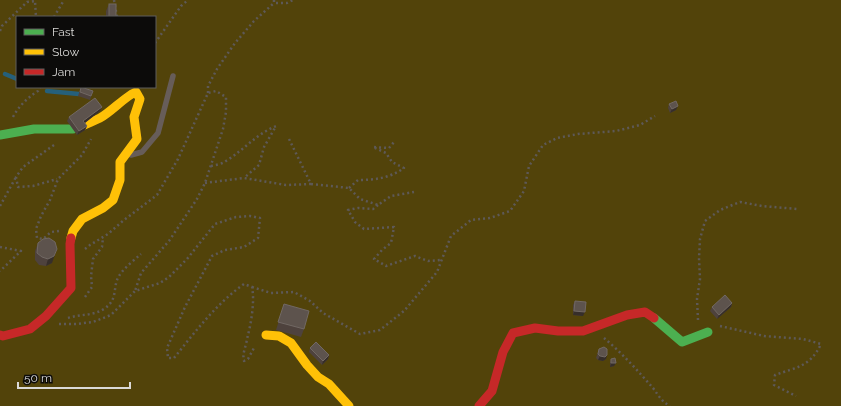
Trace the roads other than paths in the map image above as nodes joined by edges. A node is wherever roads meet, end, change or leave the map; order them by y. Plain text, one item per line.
1 (173, 76) dead end
2 (82, 126) edge
3 (73, 129) edge
4 (0, 135) edge
5 (124, 156) junction
6 (705, 333) road end
7 (0, 335) edge
8 (266, 335) road end
9 (349, 406) edge
10 (478, 406) edge

1 - 5 lane
2 - 5 street
3 - 4 street
5 - 7 street
6 - 10 street
8 - 9 street

